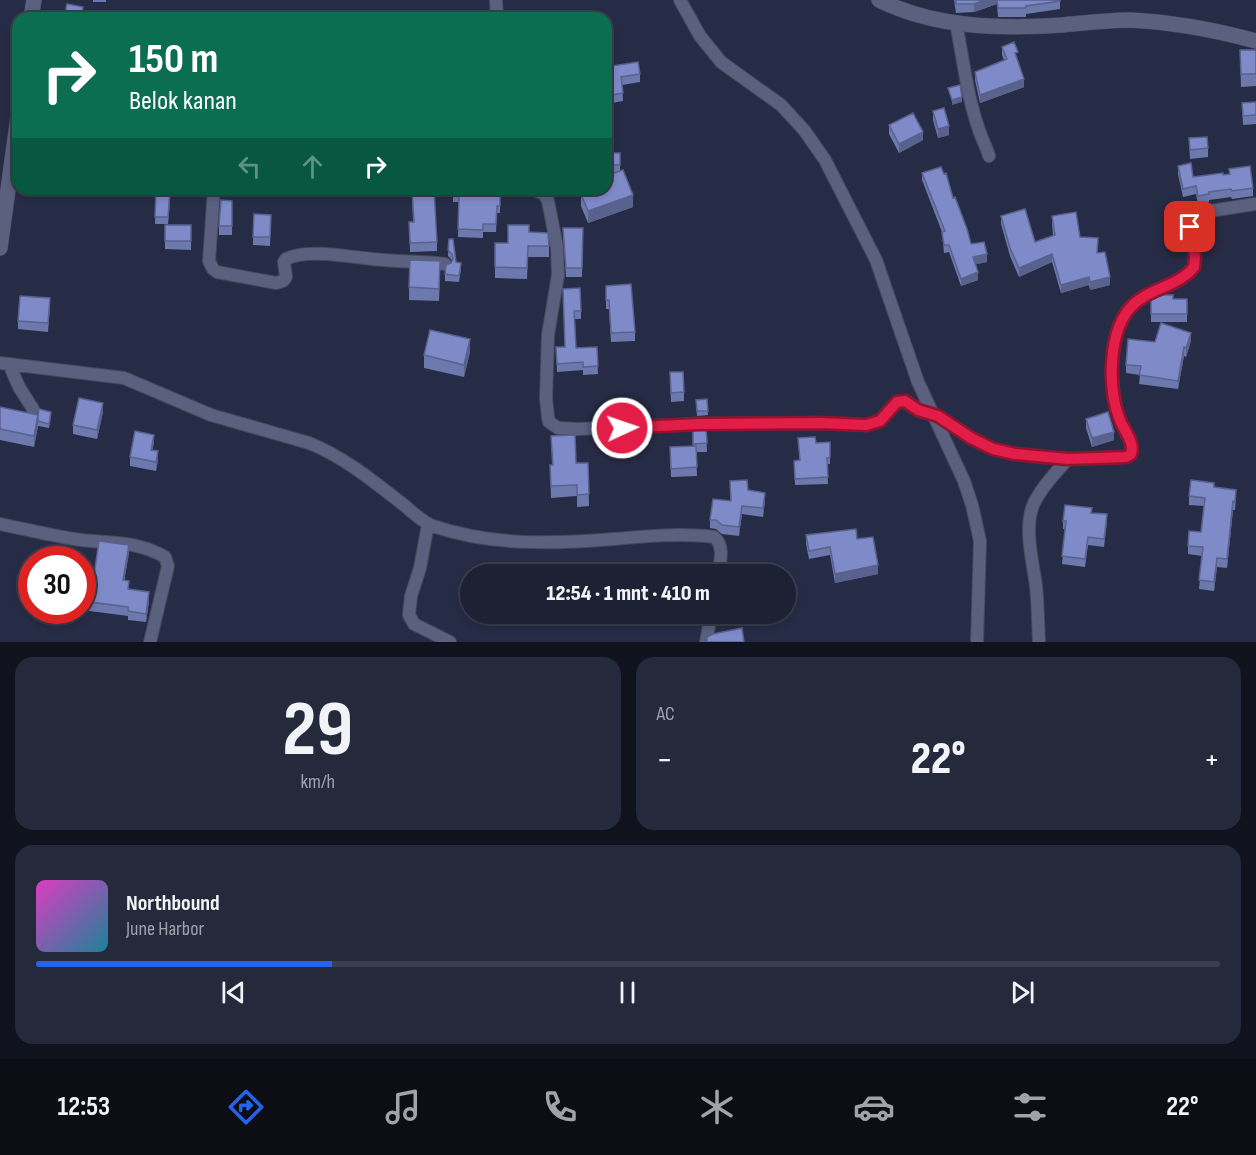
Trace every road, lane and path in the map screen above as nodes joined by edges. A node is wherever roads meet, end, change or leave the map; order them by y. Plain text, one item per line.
1 (680, 0) edge
2 (879, 0) edge
3 (956, 23) junction
4 (1256, 41) edge
5 (989, 156) dead end
6 (12, 164) edge
7 (214, 195) edge
8 (545, 195) edge
9 (1256, 204) edge
10 (0, 248) edge
11 (445, 264) edge
12 (4, 364) edge
13 (33, 409) dead end
14 (933, 414) junction
15 (1068, 459) junction
16 (0, 524) edge
17 (428, 524) junction
18 (719, 564) edge
19 (709, 624) edge
20 (150, 642) edge
21 (450, 642) edge
22 (706, 642) edge
23 (978, 642) edge
24 (1039, 642) edge

1 - 14 street
2 - 3 street
3 - 4 street
3 - 5 street
6 - 10 street
7 - 11 street
8 - 14 street
9 - 15 street
12 - 13 street
12 - 17 street
14 - 15 street
14 - 23 street
15 - 24 street
16 - 20 street
17 - 18 street
17 - 21 street
19 - 22 street

